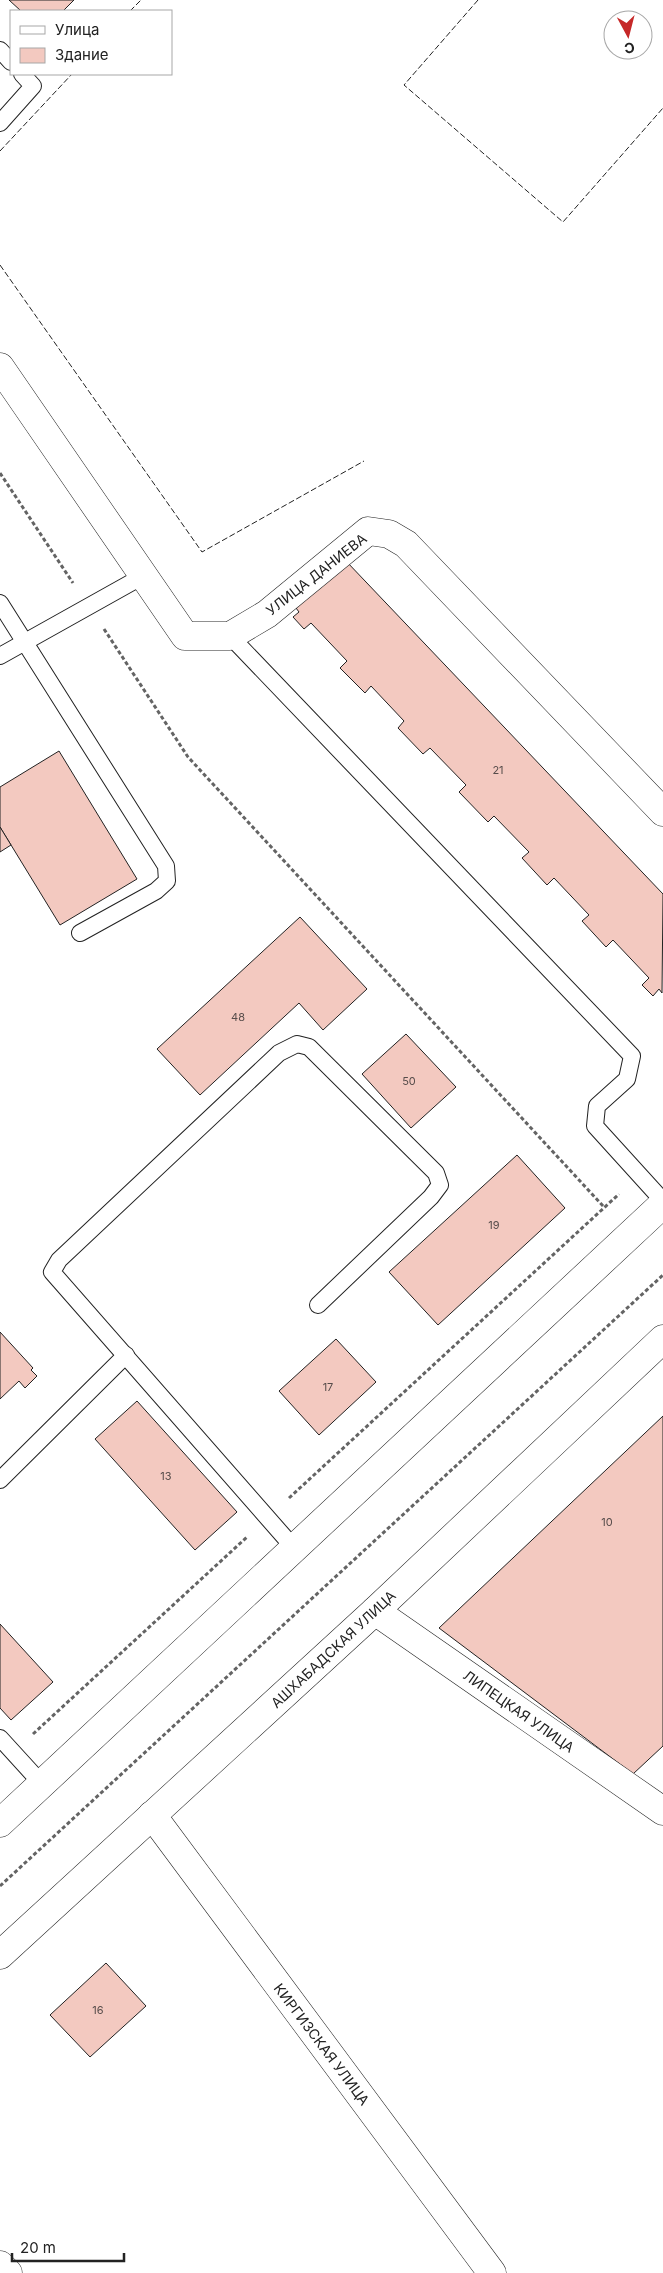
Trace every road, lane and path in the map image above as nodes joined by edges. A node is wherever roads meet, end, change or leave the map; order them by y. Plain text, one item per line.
1 (0, 50) edge
2 (10, 61) edge
3 (23, 75) edge
4 (0, 122) edge
5 (0, 367) edge
6 (0, 473) edge
7 (144, 576) junction
8 (0, 602) edge
9 (89, 606) junction
10 (230, 636) junction
11 (24, 642) junction
12 (0, 656) edge
13 (663, 812) edge
14 (80, 933) dead end
15 (639, 1175) junction
16 (663, 1202) edge
17 (604, 1208) junction
18 (663, 1275) edge
19 (318, 1305) dead end
20 (663, 1339) edge
21 (126, 1355) junction
22 (0, 1480) edge
23 (267, 1518) junction
24 (294, 1548) junction
25 (375, 1611) junction
26 (0, 1738) edge
27 (13, 1752) junction
28 (42, 1784) junction
29 (663, 1811) edge
30 (152, 1815) junction
31 (0, 1823) edge
32 (0, 1886) edge
33 (0, 1955) edge
34 (0, 2265) edge
35 (8, 2273) edge
36 (492, 2273) edge

1 - 2 lane
3 - 4 lane
5 - 7 street
6 - 9 path
7 - 9 lane
7 - 10 street
8 - 11 lane
9 - 11 lane
9 - 17 path
10 - 13 street, УЛИЦА ДАНИЕВА
10 - 15 lane
11 - 12 lane
11 - 14 lane
15 - 16 lane
15 - 17 path
16 - 24 street
17 - 23 path
18 - 32 path
19 - 21 lane
20 - 25 street, АШХАБАДСКАЯ УЛИЦА
21 - 22 lane
21 - 23 lane
23 - 24 lane
23 - 27 path
24 - 28 street
25 - 29 street, ЛИПЕЦКАЯ УЛИЦА
25 - 30 street, АШХАБАДСКАЯ УЛИЦА
26 - 27 lane
27 - 28 lane
28 - 31 street
30 - 33 street, АШХАБАДСКАЯ УЛИЦА
30 - 36 street, КИРГИЗСКАЯ УЛИЦА
34 - 35 street

